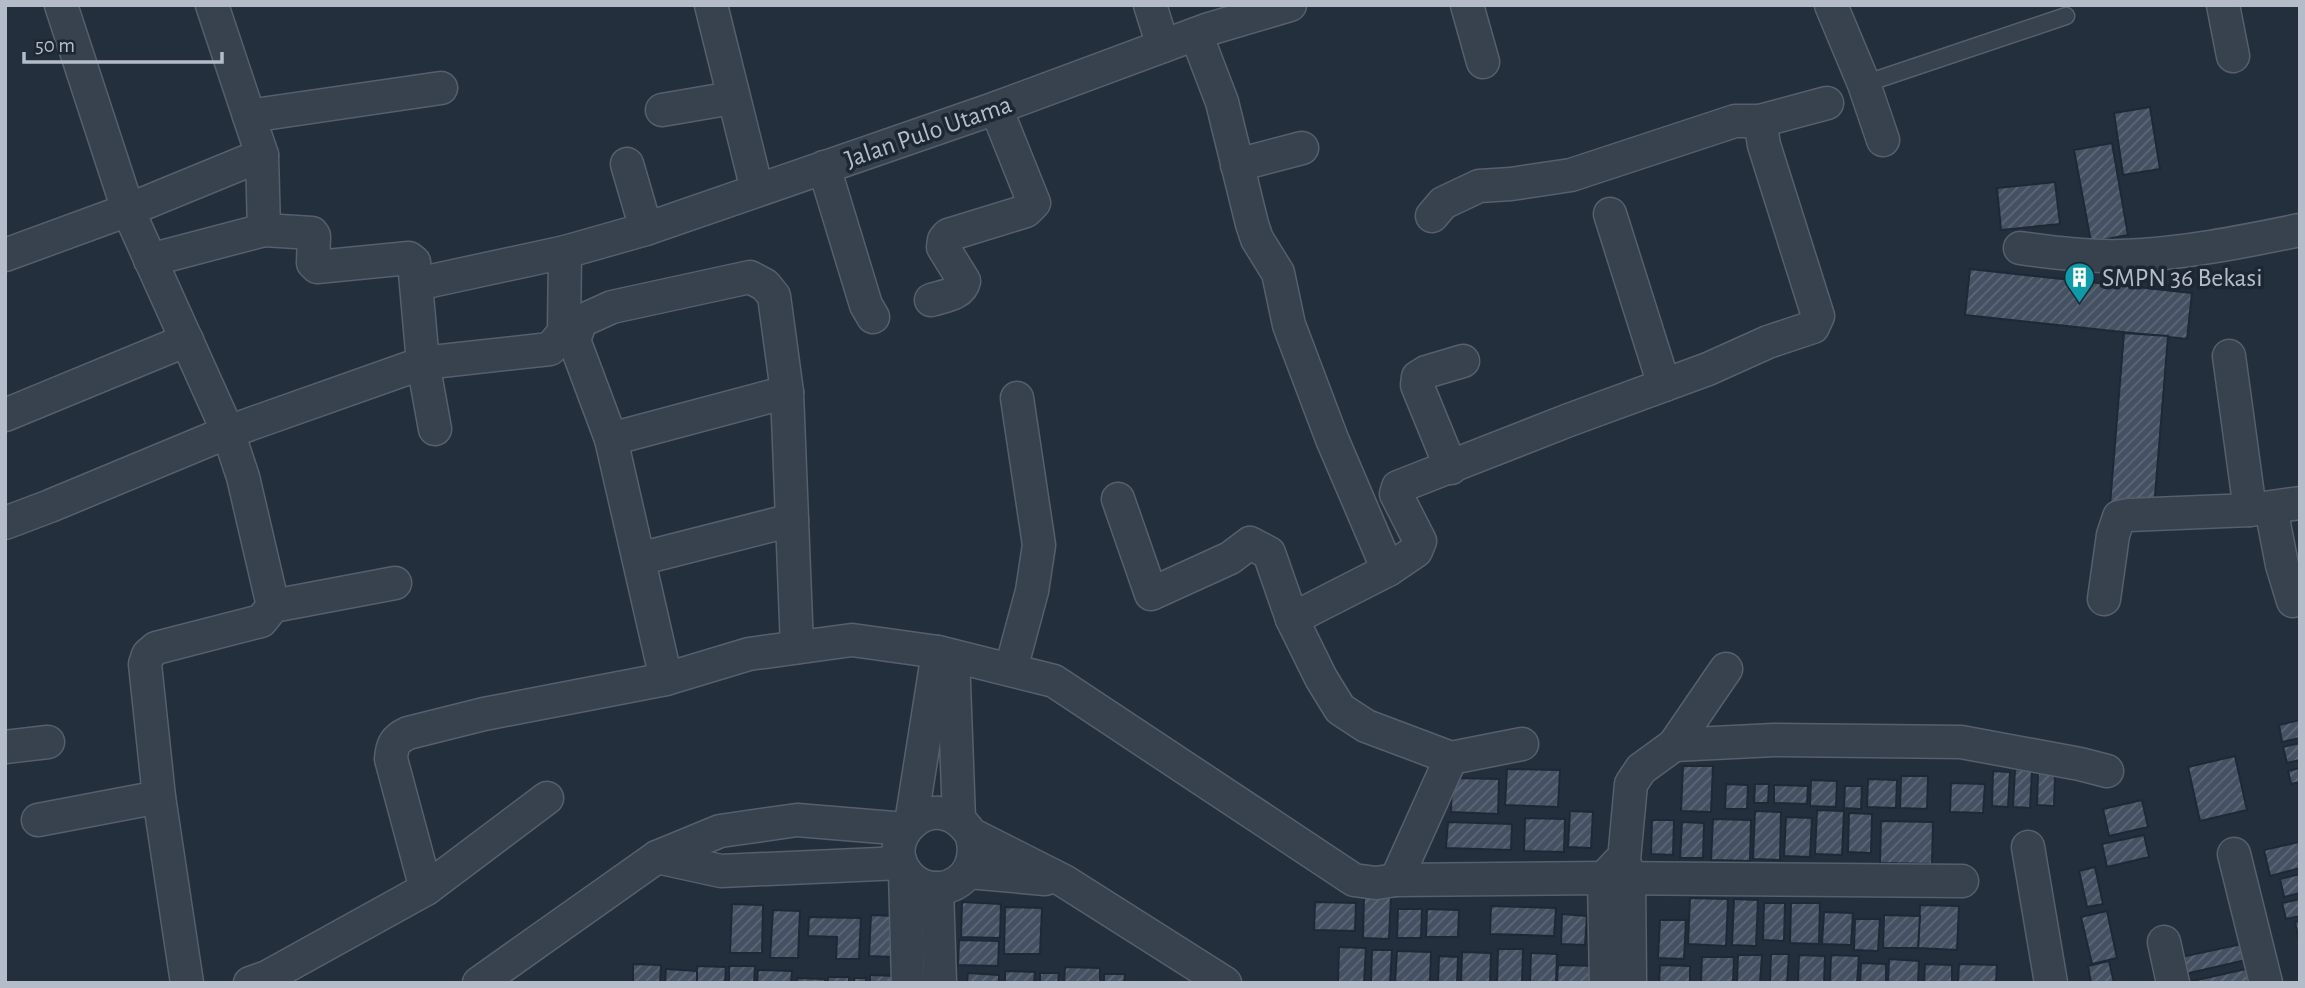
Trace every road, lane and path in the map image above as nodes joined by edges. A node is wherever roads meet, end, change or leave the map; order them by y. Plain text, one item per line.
1 (61, 5) edge
2 (212, 5) edge
3 (711, 5) edge
4 (1150, 5) edge
5 (1290, 5) edge
6 (1467, 5) edge
7 (1831, 5) edge
8 (2223, 5) edge
9 (2066, 16) dead end
10 (1196, 34) junction
11 (1163, 46) junction
12 (2233, 56) dead end
13 (1483, 62) dead end
14 (1864, 84) junction
15 (441, 88) dead end
16 (732, 98) junction
17 (1827, 103) dead end
18 (996, 108) junction
19 (662, 110) dead end
20 (249, 116) junction
21 (1760, 121) junction
22 (1883, 140) dead end
23 (1302, 148) dead end
24 (262, 155) junction
25 (627, 164) dead end
26 (1237, 165) junction
27 (824, 167) junction
28 (757, 190) junction
29 (128, 210) junction
30 (1611, 214) dead end
31 (1432, 216) dead end
32 (646, 229) junction
33 (264, 230) junction
34 (2300, 230) edge
35 (2020, 248) dead end
36 (565, 252) junction
37 (5, 255) edge
38 (150, 260) junction
39 (417, 284) junction
40 (931, 300) dead end
41 (873, 317) dead end
42 (187, 341) junction
43 (2229, 356) dead end
44 (1463, 362) dead end
45 (423, 363) junction
46 (1664, 385) junction
47 (787, 392) junction
48 (1017, 398) dead end
49 (5, 415) edge
50 (435, 429) dead end
51 (228, 432) junction
52 (611, 439) junction
53 (1451, 468) junction
54 (1118, 499) dead end
55 (2274, 507) edge
56 (792, 520) junction
57 (5, 523) edge
58 (639, 559) junction
59 (1388, 570) junction
60 (395, 583) dead end
61 (2104, 599) dead end
62 (2293, 601) dead end
63 (273, 606) junction
64 (1293, 619) junction
65 (797, 647) junction
66 (946, 654) junction
67 (1011, 669) junction
68 (1726, 669) dead end
69 (666, 679) junction
70 (48, 742) dead end
71 (1522, 744) dead end
72 (1674, 745) junction
73 (5, 747) edge
74 (1451, 758) junction
75 (2107, 771) dead end
76 (159, 797) junction
77 (547, 798) dead end
78 (38, 820) dead end
79 (909, 826) junction
80 (965, 827) junction
81 (2028, 848) dead end
82 (2234, 854) dead end
83 (657, 857) junction
84 (903, 867) junction
85 (968, 872) junction
86 (1619, 872) junction
87 (1396, 880) junction
88 (1064, 881) junction
89 (1962, 881) dead end
90 (937, 888) junction
91 (426, 889) junction
92 (2164, 942) dead end
93 (187, 983) edge
94 (250, 983) edge
95 (479, 983) edge
96 (908, 983) edge
97 (940, 983) edge
98 (1225, 983) edge
99 (1606, 983) edge
100 (1630, 983) edge
101 (2051, 983) edge
102 (2173, 983) edge
103 (2266, 983) edge

1 - 29 street
2 - 20 street
3 - 16 street
4 - 11 street
5 - 10 street, Jalan Pulo Utama
6 - 13 street
7 - 14 street
8 - 12 street
9 - 14 lane
10 - 11 street, Jalan Pulo Utama
10 - 26 street
11 - 18 street, Jalan Pulo Utama
14 - 22 street
15 - 20 street
16 - 19 street
16 - 28 street
17 - 21 street
18 - 27 street, Jalan Pulo Utama
18 - 40 street
20 - 24 street
21 - 31 street
21 - 46 street
23 - 26 street
24 - 29 street
24 - 33 street
25 - 32 street
26 - 59 street
27 - 28 street, Jalan Pulo Utama
27 - 41 street
28 - 32 street, Jalan Pulo Utama
29 - 37 street
29 - 38 street
30 - 46 street
32 - 36 street, Jalan Pulo Utama
33 - 38 street
33 - 39 street
34 - 35 street
36 - 39 street, Jalan Pulo Utama
36 - 45 street
38 - 42 street
39 - 45 street
42 - 49 street
42 - 51 street
43 - 55 street
44 - 53 street
45 - 50 street
45 - 51 street
46 - 53 street
47 - 52 street
47 - 52 street
47 - 56 street
48 - 67 street
51 - 57 street
51 - 63 street
52 - 58 street
53 - 59 street
54 - 64 street
55 - 61 street
55 - 62 street
56 - 58 street
56 - 65 street
58 - 69 street
59 - 64 street
60 - 63 street
63 - 76 street
64 - 74 street
65 - 66 street
65 - 69 street
66 - 67 street
66 - 79 street
66 - 80 street
67 - 87 street
68 - 72 street
69 - 91 street
70 - 73 street
71 - 74 street
72 - 75 street
72 - 86 street
74 - 87 street
76 - 78 street
76 - 93 street
77 - 91 street
79 - 80 street
79 - 83 street
79 - 84 street
80 - 85 street
80 - 88 street
81 - 101 street
82 - 103 street
83 - 84 street
83 - 95 street
84 - 90 street
84 - 96 street
85 - 88 street
85 - 90 street
86 - 87 street
86 - 89 street
86 - 99 street
86 - 100 street
88 - 98 street
90 - 97 street
91 - 94 street
92 - 102 street

